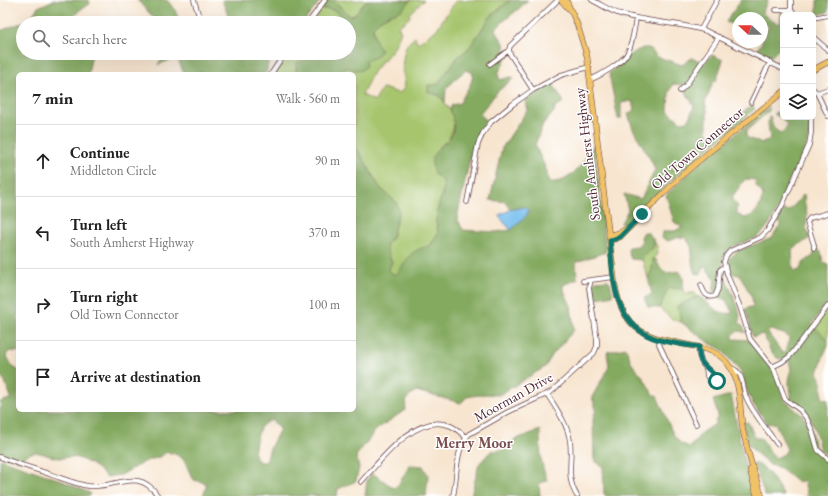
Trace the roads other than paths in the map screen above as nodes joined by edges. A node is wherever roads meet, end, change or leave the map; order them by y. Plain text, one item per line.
1 (194, 0) edge
2 (325, 0) edge
3 (559, 0) edge
4 (566, 0) edge
5 (592, 0) edge
6 (717, 0) edge
7 (791, 0) edge
8 (776, 10) dead end
9 (791, 10) joint
10 (572, 12) junction
11 (828, 15) edge
12 (199, 16) edge
13 (313, 16) edge
14 (816, 17) edge
15 (636, 18) junction
16 (701, 29) junction
17 (719, 37) junction
18 (816, 40) edge
19 (509, 50) junction
20 (828, 50) edge
21 (280, 60) edge
22 (770, 62) junction
23 (828, 62) edge
24 (490, 64) dead end
25 (589, 66) junction
26 (780, 67) edge
27 (816, 68) edge
28 (272, 72) edge
29 (590, 80) junction
30 (828, 89) edge
31 (533, 90) junction
32 (680, 90) dead end
33 (817, 93) joint
34 (780, 94) edge
35 (751, 102) dead end
36 (828, 116) edge
37 (811, 120) edge
38 (467, 202) dead end
39 (828, 213) edge
40 (609, 237) junction
41 (814, 248) dead end
42 (725, 266) junction
43 (614, 277) junction
44 (591, 280) junction
45 (583, 281) dead end
46 (701, 285) dead end
47 (828, 306) edge
48 (660, 340) junction
49 (699, 347) junction
50 (772, 366) junction
51 (706, 368) dead end
52 (731, 368) junction
53 (547, 394) junction
54 (696, 424) dead end
55 (466, 437) junction
56 (777, 444) dead end
57 (0, 457) edge
58 (828, 459) edge
59 (361, 482) dead end
60 (158, 496) edge
61 (453, 496) edge
62 (577, 496) edge
63 (757, 496) edge
64 (762, 496) edge

1 - 12 street
2 - 13 street
3 - 10 main road, South Amherst Highway
3 - 19 street
4 - 10 main road, South Amherst Highway
5 - 15 street
6 - 16 street
7 - 9 street
8 - 9 street
10 - 25 main road, South Amherst Highway
11 - 14 street
15 - 16 street
15 - 29 street
16 - 17 street
17 - 22 street
17 - 32 street
18 - 20 street
19 - 24 street
19 - 31 street
21 - 28 street
22 - 26 street
22 - 35 street
23 - 27 main road
25 - 29 main road, South Amherst Highway
25 - 31 street
29 - 40 main road, South Amherst Highway
30 - 33 street
31 - 38 street
33 - 36 street
34 - 40 main road, Old Town Connector
37 - 42 street
39 - 41 street
40 - 43 main road, South Amherst Highway
42 - 46 street
42 - 50 street
43 - 44 street
43 - 48 main road, South Amherst Highway
44 - 45 street
44 - 53 street, Moorman Drive
47 - 50 street
48 - 49 main road, South Amherst Highway
48 - 54 street
49 - 51 street
49 - 52 main road, South Amherst Highway
50 - 58 street
52 - 56 street
52 - 63 main road
52 - 64 main road, South Amherst Highway
53 - 55 street, Moorman Drive
53 - 62 street
55 - 59 street
55 - 61 street, Moorman Drive
57 - 60 street

